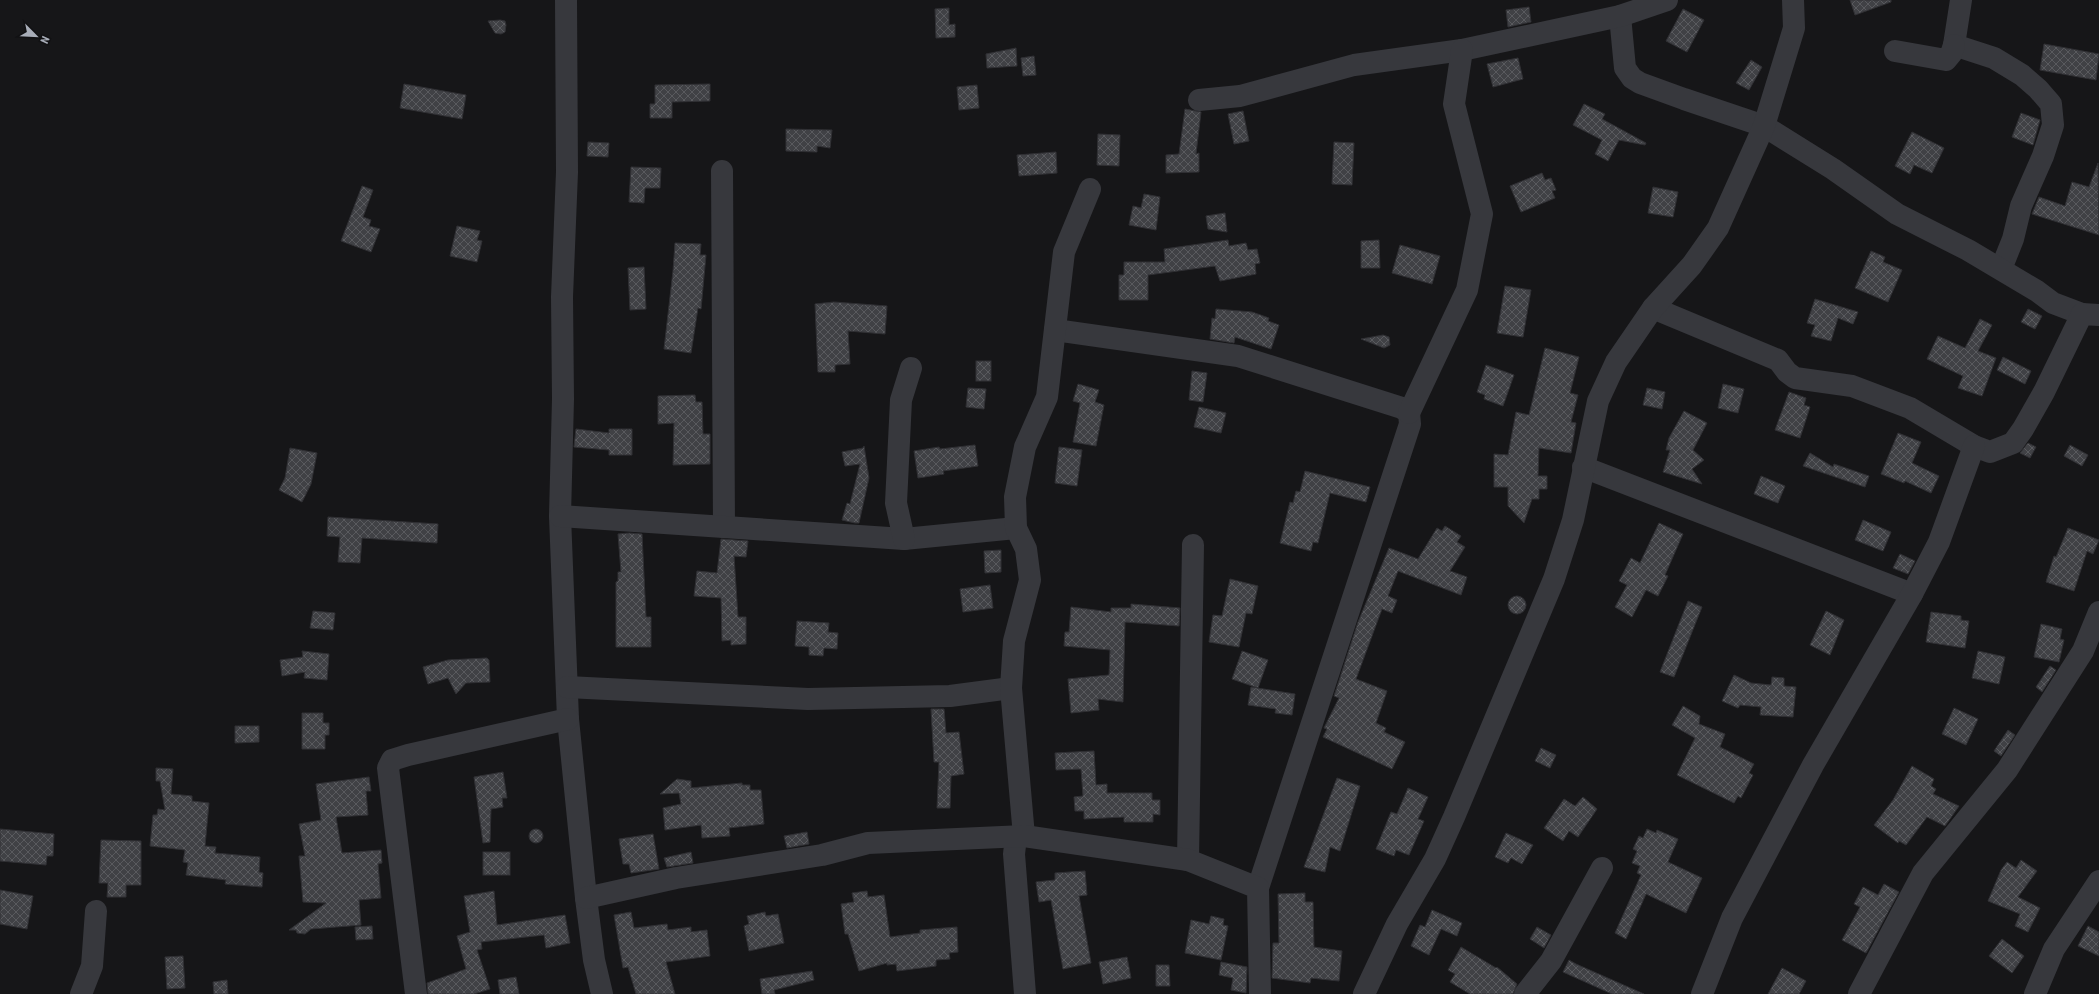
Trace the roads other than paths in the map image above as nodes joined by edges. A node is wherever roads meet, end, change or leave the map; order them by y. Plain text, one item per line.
1 (566, 0) edge
2 (1667, 0) edge
3 (1793, 0) edge
4 (1961, 0) edge
5 (1620, 16) junction
6 (1954, 45) junction
7 (1462, 50) junction
8 (1895, 51) dead end
9 (1199, 100) dead end
10 (1764, 126) junction
11 (722, 171) dead end
12 (1090, 189) dead end
13 (2001, 270) junction
14 (1653, 308) junction
15 (2090, 315) edge
16 (1054, 330) junction
17 (911, 368) dead end
18 (1410, 413) junction
19 (1974, 446) junction
20 (1583, 467) junction
21 (560, 516) junction
22 (724, 528) junction
23 (1016, 528) junction
24 (904, 539) junction
25 (1193, 546) dead end
26 (1912, 594) junction
27 (2099, 612) edge
28 (567, 687) junction
29 (1011, 688) junction
30 (568, 719) junction
31 (1020, 836) junction
32 (1188, 860) junction
33 (1602, 868) dead end
34 (2099, 881) edge
35 (1258, 888) junction
36 (586, 898) junction
37 (96, 911) dead end
38 (81, 994) edge
39 (416, 994) edge
40 (602, 994) edge
41 (1025, 994) edge
42 (1260, 994) edge
43 (1364, 994) edge
44 (1525, 994) edge
45 (1702, 994) edge
46 (1859, 994) edge
47 (2035, 994) edge

1 - 21 street
2 - 5 street
3 - 10 street
4 - 6 street
5 - 7 street
5 - 10 street
6 - 8 street
6 - 13 street
7 - 9 street
7 - 18 street
10 - 13 street
10 - 14 street
11 - 22 street
12 - 16 street
13 - 15 street
14 - 19 street
14 - 20 street
15 - 19 street
16 - 18 street
16 - 23 street
17 - 24 street
18 - 35 street
19 - 26 street
20 - 26 street
20 - 43 street
21 - 22 street
21 - 28 street
22 - 24 street
23 - 24 street
23 - 29 street
25 - 32 street
26 - 45 street
27 - 46 street
28 - 29 street
28 - 30 street
29 - 31 street
30 - 36 street
30 - 39 street
31 - 32 street
31 - 36 street
31 - 41 street
32 - 35 street
33 - 44 street
34 - 47 street
35 - 42 street
36 - 40 street
37 - 38 street

